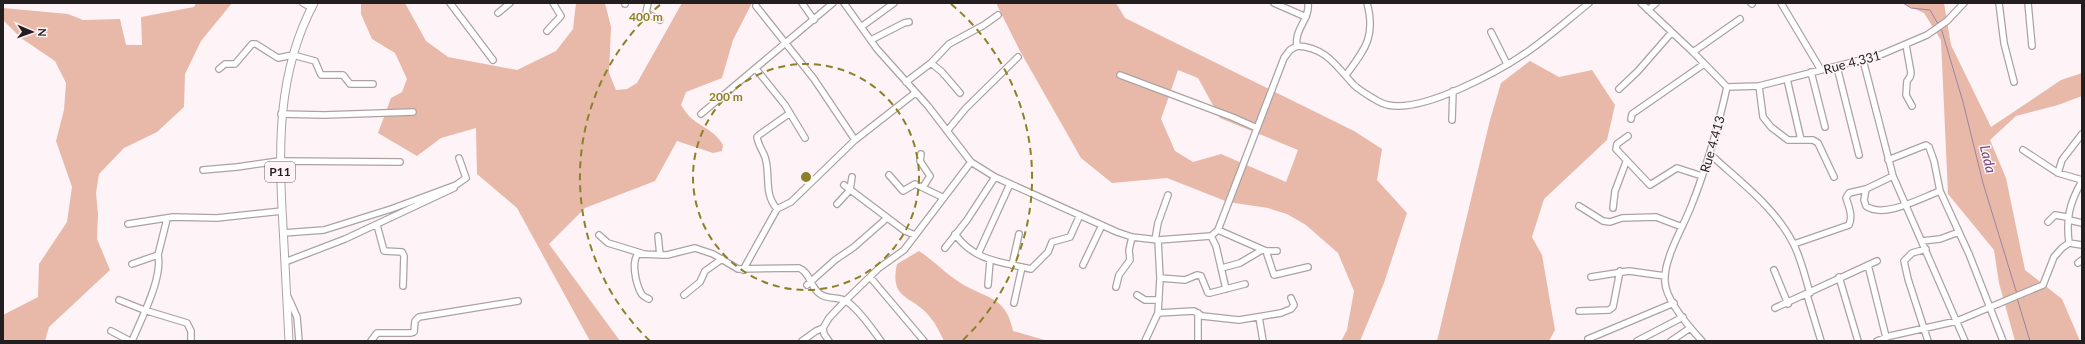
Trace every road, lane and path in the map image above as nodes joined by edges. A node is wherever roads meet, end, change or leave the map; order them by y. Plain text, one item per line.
1 (303, 3) edge
2 (450, 3) edge
3 (510, 3) edge
4 (553, 3) edge
5 (648, 3) edge
6 (802, 3) edge
7 (833, 3) edge
8 (844, 3) edge
9 (894, 3) edge
10 (1274, 3) edge
11 (1308, 3) edge
12 (1367, 3) edge
13 (1589, 3) edge
14 (1641, 3) edge
15 (1656, 3) edge
16 (1781, 3) edge
17 (1964, 3) edge
18 (1999, 3) edge
19 (2028, 3) edge
20 (313, 5) edge
21 (756, 6) dead end
22 (1648, 10) junction
23 (498, 13) dead end
24 (998, 15) dead end
25 (1306, 17) junction
26 (1740, 19) dead end
27 (660, 20) dead end
28 (814, 20) junction
29 (909, 22) dead end
30 (861, 27) junction
31 (547, 31) dead end
32 (1491, 32) dead end
33 (1672, 32) junction
34 (871, 40) junction
35 (787, 44) junction
36 (1906, 45) junction
37 (1296, 46) junction
38 (2032, 46) dead end
39 (1693, 52) junction
40 (293, 55) junction
41 (1018, 57) dead end
42 (493, 60) dead end
43 (1863, 60) junction
44 (931, 63) junction
45 (1507, 64) junction
46 (1704, 64) junction
47 (1837, 67) junction
48 (756, 68) junction
49 (219, 69) dead end
50 (1822, 70) junction
51 (1811, 72) junction
52 (1120, 75) dead end
53 (1346, 75) junction
54 (1786, 79) junction
55 (906, 82) junction
56 (2014, 82) dead end
57 (373, 84) dead end
58 (1759, 86) junction
59 (1727, 87) junction
60 (1619, 89) dead end
61 (1454, 91) junction
62 (915, 93) junction
63 (960, 93) dead end
64 (1912, 106) dead end
65 (413, 112) dead end
66 (790, 113) junction
67 (282, 114) junction
68 (701, 114) dead end
69 (1631, 118) dead end
70 (1452, 120) dead end
71 (1825, 127) dead end
72 (1257, 128) junction
73 (947, 130) junction
74 (2082, 134) edge
75 (1628, 136) dead end
76 (805, 138) dead end
77 (855, 140) junction
78 (1801, 140) junction
79 (2023, 150) dead end
80 (921, 154) dead end
81 (1710, 154) junction
82 (1859, 155) dead end
83 (459, 158) dead end
84 (1888, 160) junction
85 (280, 161) junction
86 (400, 162) dead end
87 (971, 162) junction
88 (1626, 162) junction
89 (203, 170) dead end
90 (2058, 173) junction
91 (890, 175) dead end
92 (1702, 176) junction
93 (1893, 176) junction
94 (852, 177) dead end
95 (995, 177) junction
96 (1834, 177) dead end
97 (2082, 180) edge
98 (1010, 184) junction
99 (456, 185) junction
100 (844, 185) dead end
101 (923, 187) junction
102 (1866, 189) junction
103 (850, 190) junction
104 (1940, 191) junction
105 (1168, 195) dead end
106 (942, 197) junction
107 (837, 204) dead end
108 (1906, 205) junction
109 (1579, 206) dead end
110 (1613, 208) dead end
111 (777, 209) junction
112 (282, 211) junction
113 (1080, 215) junction
114 (167, 218) junction
115 (888, 218) junction
116 (2068, 219) junction
117 (2048, 222) dead end
118 (2082, 223) edge
119 (128, 224) dead end
120 (377, 225) junction
121 (1102, 225) junction
122 (1682, 227) junction
123 (1218, 230) junction
124 (283, 232) junction
125 (1959, 232) junction
126 (955, 234) junction
127 (1019, 234) dead end
128 (599, 235) dead end
129 (915, 235) junction
130 (658, 236) dead end
131 (1211, 236) junction
132 (1132, 237) junction
133 (1157, 240) junction
134 (1922, 242) junction
135 (1794, 244) junction
136 (2069, 244) junction
137 (2082, 246) edge
138 (945, 248) dead end
139 (1926, 249) junction
140 (1264, 250) junction
141 (1277, 251) dead end
142 (978, 254) junction
143 (158, 255) junction
144 (647, 255) junction
145 (660, 255) junction
146 (722, 259) junction
147 (990, 261) junction
148 (1877, 261) dead end
149 (285, 262) junction
150 (132, 264) dead end
151 (1012, 265) junction
152 (1083, 265) dead end
153 (1868, 265) junction
154 (1022, 267) junction
155 (1308, 267) dead end
156 (1222, 268) junction
157 (743, 270) junction
158 (1774, 270) dead end
159 (1620, 271) junction
160 (1665, 276) junction
161 (870, 277) junction
162 (1839, 277) junction
163 (1160, 278) junction
164 (1591, 278) dead end
165 (809, 283) junction
166 (1245, 284) dead end
167 (988, 285) dead end
168 (403, 286) dead end
169 (1116, 287) dead end
170 (1226, 289) junction
171 (1809, 294) junction
172 (287, 295) junction
173 (684, 295) dead end
174 (1137, 295) dead end
175 (1291, 298) dead end
176 (648, 299) dead end
177 (119, 300) dead end
178 (845, 300) junction
179 (1159, 300) junction
180 (518, 301) dead end
181 (1014, 303) dead end
182 (1674, 303) junction
183 (1788, 304) junction
184 (1991, 306) junction
185 (1776, 308) dead end
186 (144, 310) junction
187 (1579, 311) dead end
188 (1158, 312) junction
189 (1198, 313) junction
190 (1258, 317) junction
191 (1683, 317) junction
192 (1957, 321) junction
193 (823, 328) junction
194 (1690, 328) junction
195 (1923, 329) junction
196 (111, 331) dead end
197 (1889, 338) edge
198 (1588, 339) dead end
199 (131, 341) edge
200 (191, 341) edge
201 (289, 341) edge
202 (299, 341) edge
203 (371, 341) edge
204 (802, 341) edge
205 (829, 341) edge
206 (881, 341) edge
207 (924, 341) edge
208 (1145, 341) edge
209 (1198, 341) edge
210 (1263, 341) edge
211 (1637, 341) edge
212 (1671, 341) edge
213 (1702, 341) edge
214 (1821, 341) edge
215 (1858, 341) edge
216 (1877, 341) edge
217 (1928, 341) edge
218 (1964, 341) edge
219 (2004, 341) edge

1 - 20 street
2 - 42 street
3 - 23 street
4 - 31 street
5 - 27 street
6 - 28 street
7 - 28 street
8 - 30 street
9 - 30 street
10 - 25 street
11 - 25 street
12 - 53 street
13 - 45 street
14 - 22 street
15 - 22 street
16 - 50 street
17 - 36 street, Rue 4.331
18 - 56 street
19 - 38 street
20 - 40 main road, P11
21 - 35 street
22 - 33 street
24 - 44 street
25 - 37 street
26 - 39 street
28 - 35 street
29 - 34 street
30 - 34 street
32 - 45 street
33 - 39 street
33 - 60 street
34 - 55 street
35 - 48 street
35 - 77 street
36 - 43 street, Rue 4.331
36 - 64 street
37 - 53 street
37 - 72 street
39 - 46 street
40 - 49 street
40 - 57 street
40 - 67 main road, P11
41 - 73 street
43 - 47 street, Rue 4.331
43 - 84 street
44 - 55 street
44 - 63 street
45 - 61 street
46 - 59 street
46 - 69 street
47 - 50 street, Rue 4.331
47 - 82 street
48 - 66 street
48 - 68 street
50 - 51 street, Rue 4.331
51 - 54 street, Rue 4.331
51 - 71 street
52 - 72 street
53 - 61 street
54 - 58 street, Rue 4.331
54 - 78 street
55 - 62 street
58 - 59 street, Rue 4.331
58 - 78 street
59 - 81 street, Rue 4.413
61 - 70 street
62 - 73 street
62 - 77 street
65 - 67 street
66 - 76 street
66 - 111 street
67 - 85 main road, P11
72 - 123 street
73 - 87 street
74 - 90 street
75 - 88 street
77 - 111 street
78 - 96 street
79 - 90 street
80 - 101 street
81 - 92 street, Rue 4.413
81 - 135 street
83 - 99 street
84 - 93 street
84 - 104 street
85 - 86 street
85 - 89 street
85 - 112 main road, P11
87 - 95 street
87 - 106 street
88 - 92 street
88 - 110 street
90 - 97 street
91 - 101 street
92 - 122 street, Rue 4.413
93 - 102 street
93 - 108 street
94 - 103 street
95 - 98 street
95 - 126 street
97 - 116 street
98 - 113 street
98 - 142 street
99 - 120 street
99 - 124 street
100 - 103 street
101 - 106 street
102 - 108 street
102 - 135 street
103 - 107 street
103 - 115 street
104 - 108 street
104 - 125 street
105 - 133 street
106 - 129 street
108 - 134 street
109 - 122 street
111 - 157 street
112 - 114 street
112 - 124 main road, P11
113 - 121 street
113 - 154 street
114 - 119 street
114 - 143 street
115 - 129 street
115 - 165 street
116 - 117 street
116 - 118 street
116 - 136 street
120 - 149 street
120 - 168 street
121 - 132 street
121 - 152 street
122 - 160 street, Rue 4.413
123 - 131 street
123 - 140 street
124 - 149 main road, P11
125 - 134 street
125 - 184 street
126 - 138 street
126 - 142 street
127 - 151 street
128 - 144 street
129 - 161 street
130 - 145 street
131 - 133 street
131 - 156 street
132 - 133 street
132 - 169 street
133 - 163 street
134 - 139 street
135 - 171 street
136 - 137 street
136 - 184 street
139 - 192 street
139 - 195 street
140 - 141 street
140 - 155 street
140 - 156 street
142 - 147 street
143 - 150 street
143 - 186 street
144 - 145 street
144 - 176 street
145 - 146 street
146 - 157 street
146 - 173 street
147 - 151 street
147 - 167 street
148 - 153 street
149 - 172 main road, P11
151 - 154 street
153 - 162 street
153 - 197 street
154 - 181 street
156 - 170 street
157 - 165 street
158 - 183 street
159 - 160 street
159 - 164 street
159 - 187 street
160 - 182 street, Rue 4.413
161 - 178 street
161 - 207 street
162 - 171 street
162 - 215 street
163 - 170 street
163 - 179 street
165 - 178 street
166 - 170 street
171 - 183 street
171 - 214 street
172 - 201 main road, P11
172 - 202 street
174 - 179 street
175 - 190 street
177 - 186 street
178 - 193 street
178 - 206 street
179 - 188 street
180 - 203 street
182 - 191 street, Rue 4.413
182 - 198 street
183 - 185 street
184 - 192 street
184 - 219 street
186 - 199 street
186 - 200 street
188 - 189 street
188 - 208 street
189 - 190 street
189 - 209 street
190 - 210 street
191 - 194 street, Rue 4.413
191 - 211 street
192 - 195 street
192 - 218 street
193 - 204 street
193 - 205 street
194 - 212 street
194 - 213 street, Rue 4.413
195 - 197 street
195 - 217 street
196 - 199 street
197 - 216 street

